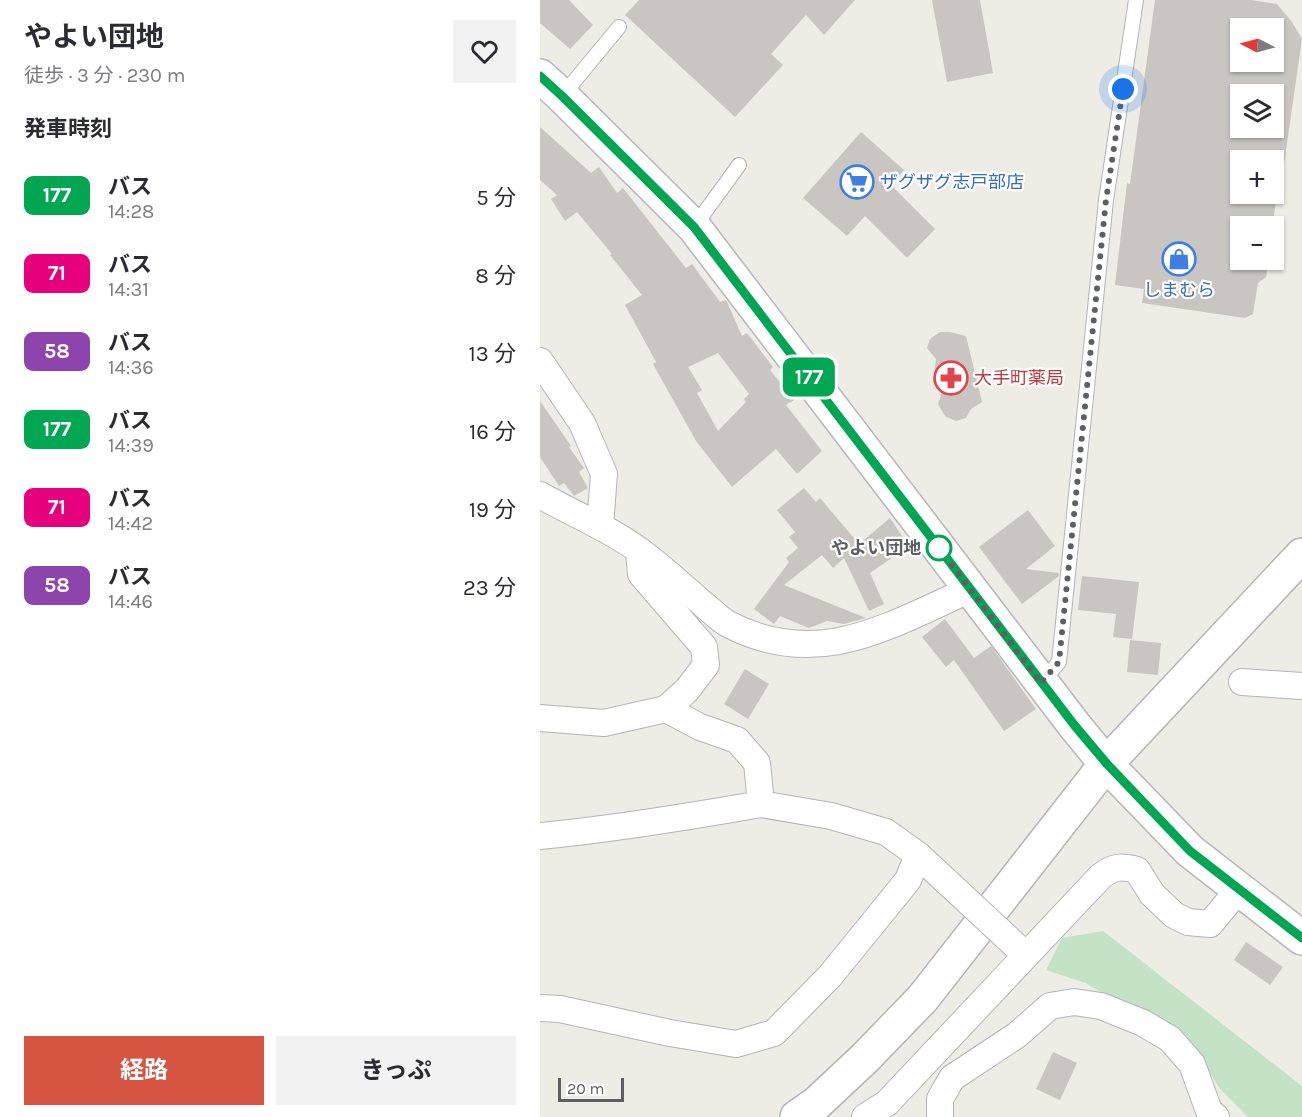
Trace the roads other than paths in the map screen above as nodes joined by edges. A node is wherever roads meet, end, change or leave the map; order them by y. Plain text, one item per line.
1 (1136, 0) edge
2 (619, 27) dead end
3 (551, 86) edge
4 (739, 165) dead end
5 (694, 227) junction
6 (540, 361) edge
7 (540, 495) edge
8 (600, 526) junction
9 (639, 551) junction
10 (1302, 555) edge
11 (971, 590) junction
12 (1242, 682) dead end
13 (1041, 683) junction
14 (1302, 686) edge
15 (666, 710) junction
16 (540, 718) edge
17 (1107, 764) junction
18 (761, 804) junction
19 (540, 836) edge
20 (925, 862) junction
21 (1239, 889) junction
22 (1302, 938) edge
23 (1021, 950) junction
24 (540, 1008) edge
25 (892, 1110) edge
26 (797, 1117) edge
27 (865, 1117) edge
28 (940, 1117) edge
29 (1216, 1117) edge

1 - 13 lane
2 - 3 lane
3 - 5 main road
4 - 5 lane
5 - 11 main road
6 - 8 street
7 - 8 street
8 - 9 street
9 - 11 street
9 - 15 street
10 - 17 main road
11 - 13 main road
12 - 14 street
13 - 17 main road
15 - 16 street
15 - 18 street
17 - 21 main road
17 - 26 main road
18 - 19 street
18 - 20 street
20 - 23 street, bridge
20 - 24 street
21 - 22 main road
21 - 23 street
23 - 25 street
25 - 27 street
28 - 29 street

